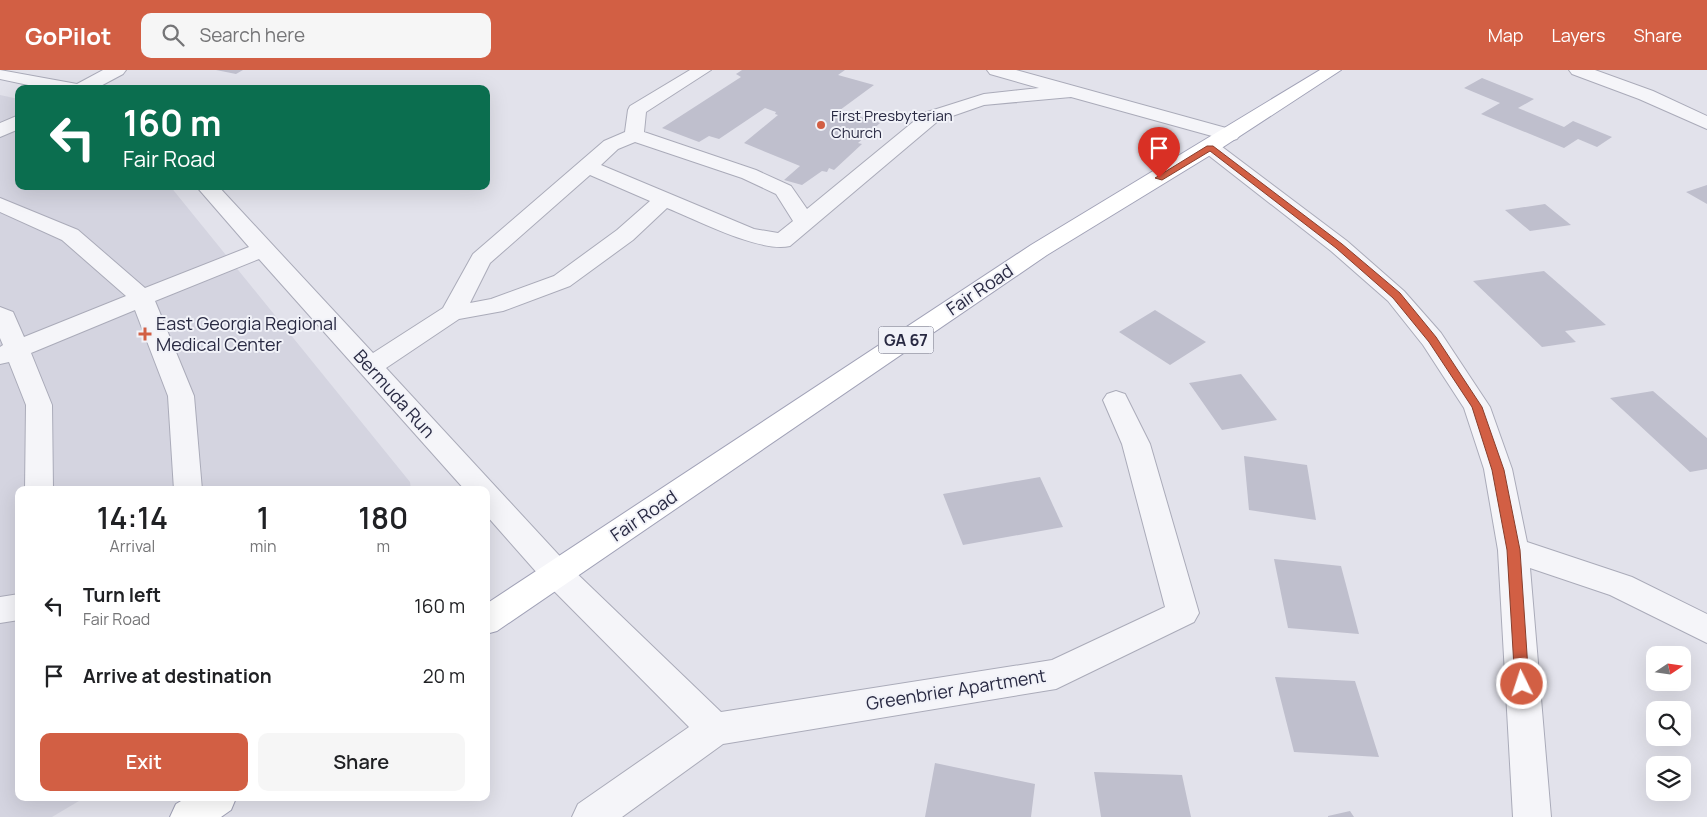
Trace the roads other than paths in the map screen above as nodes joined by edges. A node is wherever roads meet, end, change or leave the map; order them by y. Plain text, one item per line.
1 (116, 70) edge
2 (702, 70) edge
3 (996, 70) edge
4 (1332, 70) edge
5 (1578, 70) edge
6 (0, 74) edge
7 (56, 85) edge
8 (88, 85) edge
9 (1074, 91) junction
10 (15, 123) edge
11 (1707, 123) edge
12 (0, 131) edge
13 (634, 134) junction
14 (1220, 141) junction
15 (587, 167) junction
16 (845, 189) junction
17 (210, 190) edge
18 (784, 190) junction
19 (665, 199) junction
20 (0, 204) edge
21 (804, 222) junction
22 (263, 249) junction
23 (142, 298) junction
24 (452, 313) junction
25 (0, 315) edge
26 (8, 353) edge
27 (370, 368) junction
28 (1116, 400) dead end
29 (39, 486) edge
30 (188, 486) edge
31 (478, 486) edge
32 (490, 499) edge
33 (1513, 550) junction
34 (557, 574) junction
35 (490, 618) edge
36 (1707, 629) edge
37 (715, 729) junction
38 (213, 801) edge
39 (189, 817) edge
40 (592, 817) edge
41 (1532, 817) edge

1 - 8 street
2 - 13 street
3 - 9 street
4 - 14 main road, Fair Road / GA 67
5 - 11 street
6 - 7 street
9 - 14 street
9 - 16 street
10 - 12 street
13 - 15 street
13 - 18 street
14 - 33 street
14 - 34 main road, Fair Road / GA 67
15 - 19 street
15 - 24 street
16 - 18 street
16 - 21 street
17 - 22 street, Bermuda Run
18 - 21 street
19 - 21 street
19 - 24 street
20 - 23 street
22 - 23 street
22 - 27 street, Bermuda Run
23 - 26 street
23 - 30 street
24 - 27 street
25 - 26 street
26 - 29 street
27 - 31 street, Bermuda Run
28 - 37 street, Greenbrier Apartment
32 - 34 street
33 - 36 street
33 - 41 street
34 - 35 main road, Fair Road / GA 67
34 - 37 street
37 - 40 street
38 - 39 main road

